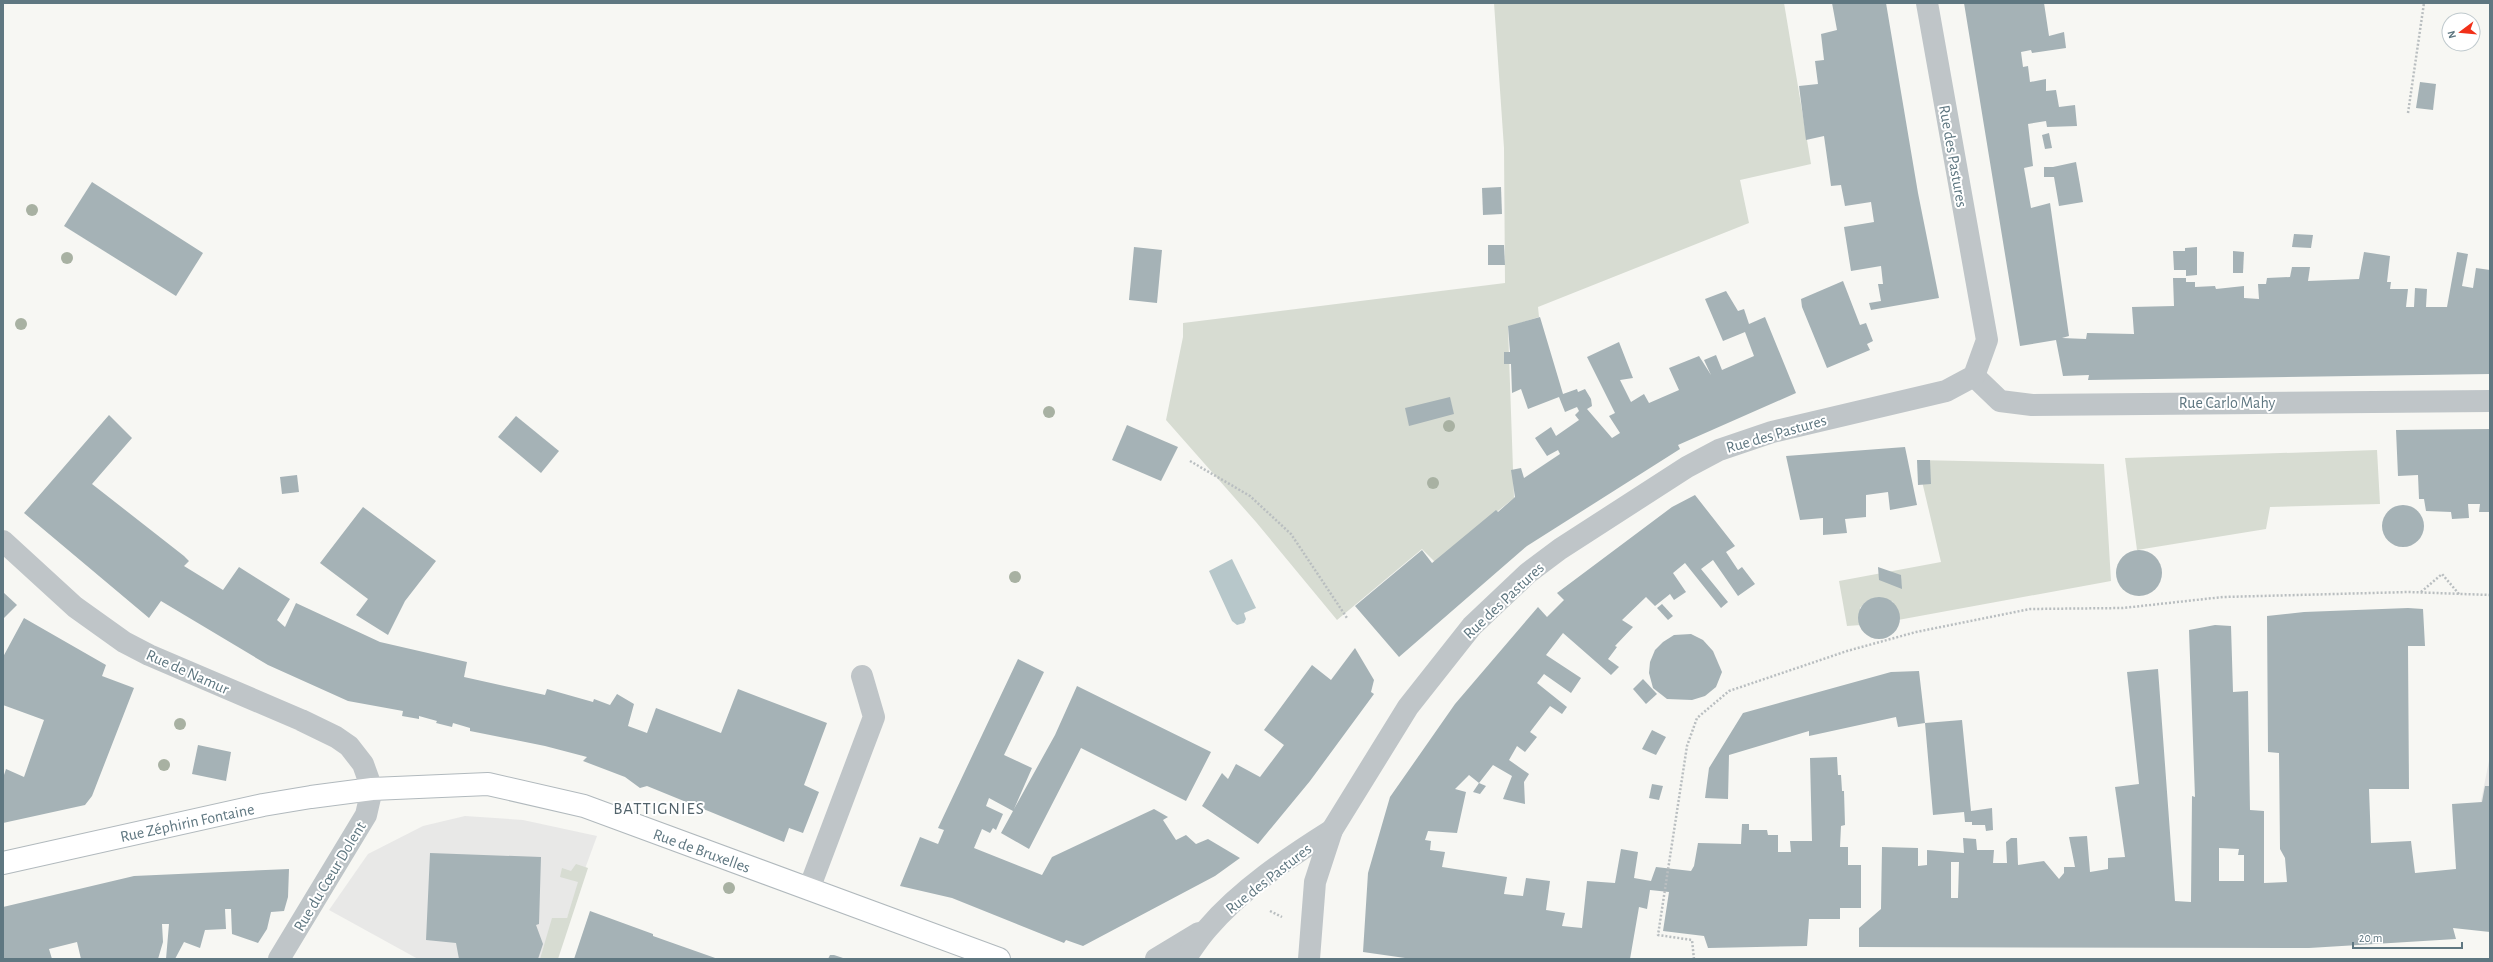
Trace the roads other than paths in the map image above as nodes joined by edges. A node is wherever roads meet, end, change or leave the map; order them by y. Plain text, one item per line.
1 (1927, 3) edge
2 (1974, 376) junction
3 (2490, 400) edge
4 (3, 541) edge
5 (862, 676) dead end
6 (372, 789) junction
7 (1332, 830) junction
8 (3, 863) edge
9 (809, 889) junction
10 (1207, 928) junction
11 (279, 959) edge
12 (999, 959) edge
13 (1156, 959) edge
14 (1185, 959) edge
15 (1309, 959) edge

1 - 2 street, Rue des Pastures
2 - 3 street, Rue Carlo Mahy
2 - 7 street, Rue des Pastures
4 - 6 street, Rue de Namur
5 - 9 street
6 - 8 main road, Rue Zéphirin Fontaine
6 - 9 main road, Rue de Bruxelles
6 - 11 street, Rue du Cœur Dolent
7 - 10 street, Rue des Pastures
7 - 15 street, Rue des Pastures
9 - 12 main road, Rue de Bruxelles
10 - 13 street, Rue des Pastures
10 - 14 street, Rue des Pastures

